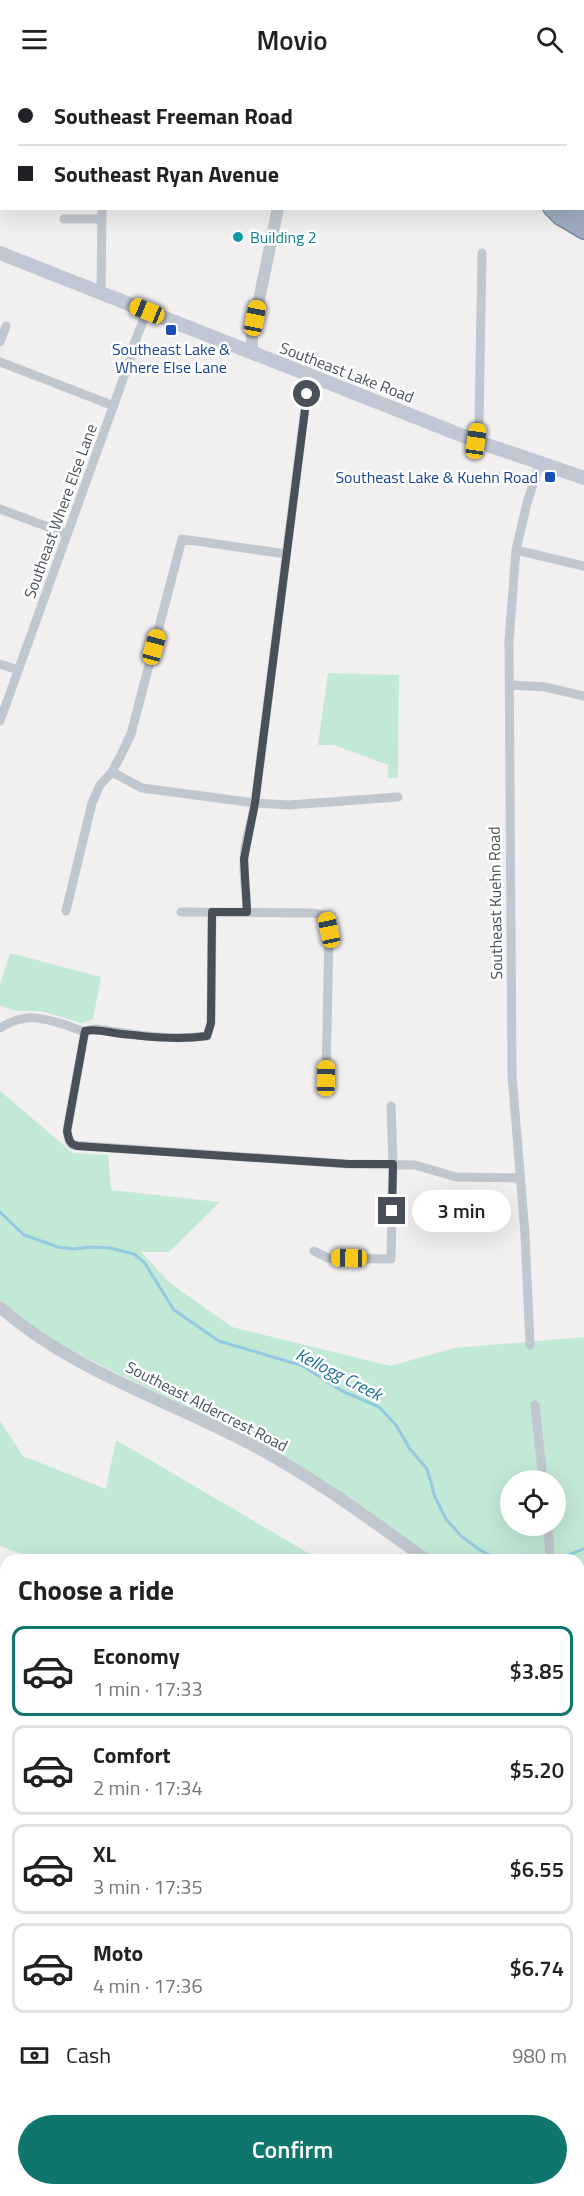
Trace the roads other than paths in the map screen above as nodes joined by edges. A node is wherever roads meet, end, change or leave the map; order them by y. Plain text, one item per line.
1 (102, 210) edge
2 (278, 210) edge
3 (561, 211) edge
4 (584, 214) edge
5 (64, 219) dead end
6 (102, 219) junction
7 (584, 231) edge
8 (584, 237) edge
9 (0, 253) edge
10 (482, 253) dead end
11 (101, 292) junction
12 (147, 311) junction
13 (6, 326) dead end
14 (0, 342) edge
15 (252, 353) junction
16 (0, 362) edge
17 (309, 376) junction
18 (114, 406) junction
19 (476, 441) junction
20 (540, 463) junction
21 (584, 478) edge
22 (0, 509) edge
23 (67, 534) junction
24 (516, 550) junction
25 (286, 554) junction
26 (584, 566) edge
27 (0, 664) edge
28 (18, 670) junction
29 (510, 686) junction
30 (584, 696) edge
31 (0, 721) edge
32 (112, 772) junction
33 (398, 797) dead end
34 (255, 803) junction
35 (66, 912) dead end
36 (181, 912) dead end
37 (212, 912) junction
38 (247, 912) junction
39 (0, 1028) edge
40 (85, 1031) junction
41 (326, 1078) dead end
42 (391, 1106) dead end
43 (393, 1164) junction
44 (519, 1178) junction
45 (314, 1251) dead end
46 (0, 1307) edge
47 (530, 1345) dead end
48 (535, 1405) dead end
49 (542, 1470) edge
50 (549, 1536) edge
51 (419, 1554) edge
52 (550, 1554) edge

1 - 6 street
2 - 15 street
3 - 4 highway
3 - 7 highway
3 - 8 highway
5 - 6 street
6 - 11 street
9 - 11 main road, Southeast Lake Road
10 - 19 street
11 - 12 main road, Southeast Lake Road
12 - 15 main road, Southeast Lake Road
12 - 18 street, Southeast Where Else Lane
13 - 14 street
15 - 17 main road, Southeast Lake Road
16 - 18 street
17 - 19 main road, Southeast Lake Road
17 - 25 street
18 - 23 street, Southeast Where Else Lane
19 - 20 main road, Southeast Lake Road
20 - 21 main road, Southeast Lake Road
20 - 24 street, Southeast Kuehn Road
22 - 23 street
23 - 28 street, Southeast Where Else Lane
24 - 26 street
24 - 29 street, Southeast Kuehn Road
25 - 32 street
25 - 34 street
27 - 28 street
28 - 31 street, Southeast Where Else Lane
29 - 30 street
29 - 44 street, Southeast Kuehn Road
32 - 34 street
32 - 35 street
33 - 34 street
34 - 38 street
36 - 37 street
37 - 38 street
37 - 40 street
38 - 41 street
39 - 40 street
40 - 43 street
42 - 43 street
43 - 44 street
43 - 45 street
44 - 47 street, Southeast Kuehn Road
46 - 51 street, Southeast Aldercrest Road
48 - 49 street
50 - 52 street

